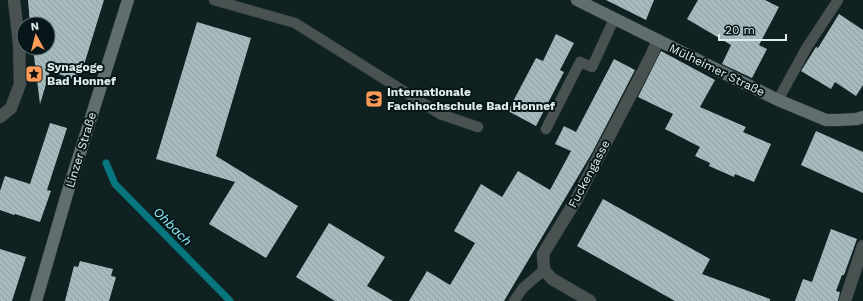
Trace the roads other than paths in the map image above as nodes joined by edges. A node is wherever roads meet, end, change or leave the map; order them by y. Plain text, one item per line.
1 (14, 0) edge
2 (128, 0) edge
3 (214, 0) edge
4 (576, 0) edge
5 (838, 0) edge
6 (614, 19) junction
7 (658, 40) junction
8 (778, 100) junction
9 (0, 117) edge
10 (863, 117) edge
11 (478, 127) dead end
12 (546, 128) dead end
13 (863, 246) edge
14 (544, 270) junction
15 (36, 301) edge
16 (514, 301) edge
17 (590, 301) edge
18 (845, 301) edge

1 - 9 street
2 - 15 main road, Linzer Straße
3 - 11 lane
4 - 6 main road, Mülheimer Straße
5 - 8 lane
6 - 7 main road, Mülheimer Straße
6 - 12 lane
7 - 8 main road, Mülheimer Straße
7 - 14 street, Fuckengasse
8 - 10 main road, Mülheimer Straße
13 - 18 street
14 - 16 lane
14 - 17 street

